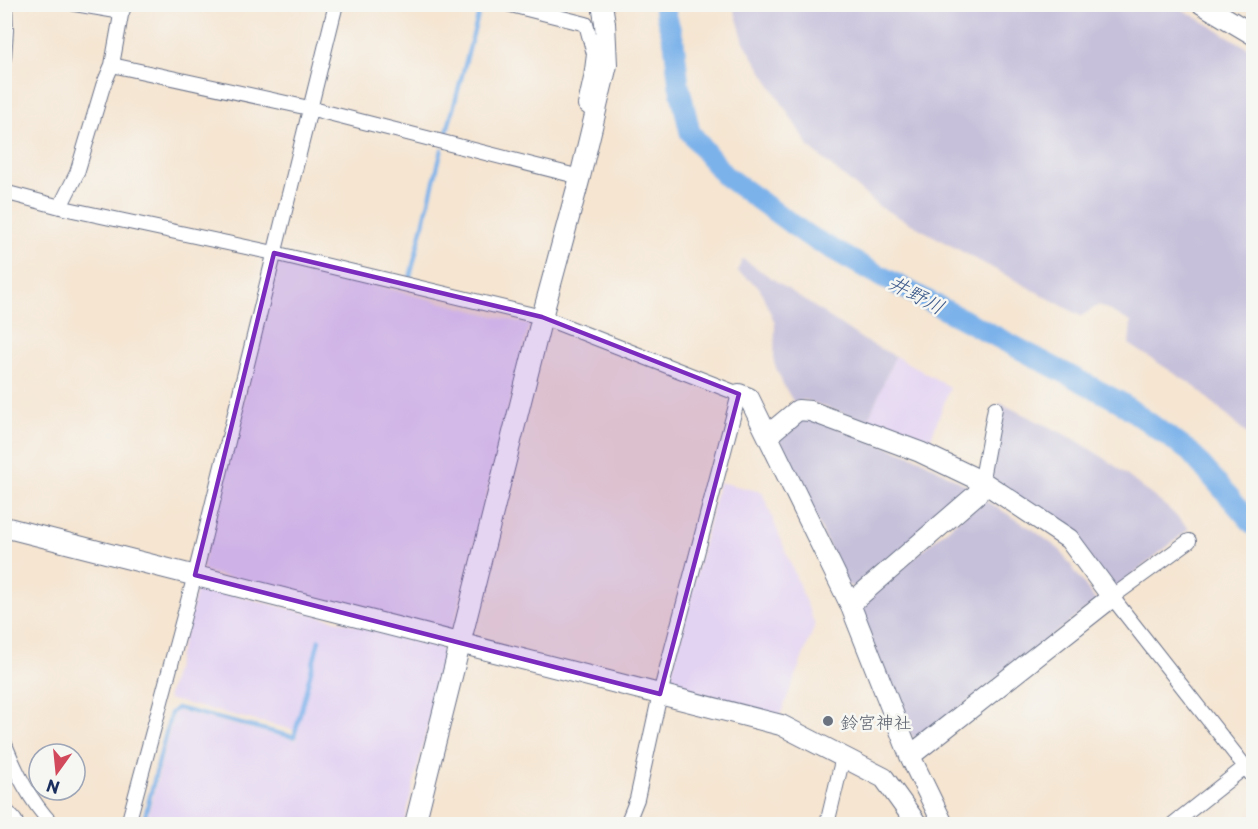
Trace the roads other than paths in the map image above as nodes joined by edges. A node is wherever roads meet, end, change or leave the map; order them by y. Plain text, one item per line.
1 (5, 4) edge
2 (75, 4) edge
3 (336, 4) edge
4 (507, 4) edge
5 (602, 4) edge
6 (1202, 4) edge
7 (123, 8) edge
8 (1254, 35) edge
9 (4, 58) edge
10 (112, 64) junction
11 (309, 108) junction
12 (595, 113) junction
13 (580, 177) junction
14 (4, 192) edge
15 (60, 207) junction
16 (274, 253) junction
17 (542, 317) junction
18 (739, 394) junction
19 (995, 408) dead end
20 (768, 435) junction
21 (983, 482) junction
22 (4, 527) edge
23 (1190, 541) dead end
24 (195, 575) junction
25 (1112, 597) junction
26 (850, 604) junction
27 (461, 643) junction
28 (660, 694) junction
29 (4, 742) edge
30 (909, 756) junction
31 (843, 757) junction
32 (1249, 773) edge
33 (4, 817) edge
34 (832, 823) edge
35 (10, 825) edge
36 (52, 825) edge
37 (128, 825) edge
38 (415, 825) edge
39 (627, 825) edge
40 (917, 825) edge
41 (943, 825) edge
42 (1173, 825) edge

1 - 9 street
2 - 7 street
3 - 11 street
4 - 12 street
5 - 12 street
6 - 8 street
7 - 10 street
10 - 11 street
10 - 15 street
11 - 13 street
11 - 16 street
12 - 13 street
13 - 17 street
14 - 15 street
15 - 16 street
16 - 17 street
16 - 24 street
17 - 18 street
17 - 27 street
18 - 20 street
18 - 28 street
19 - 21 street
20 - 21 street
20 - 26 street
21 - 25 street
21 - 26 street
22 - 24 street
23 - 25 street
24 - 27 street
24 - 37 street
25 - 30 street
25 - 32 street
26 - 30 street
27 - 28 street
27 - 38 street
28 - 31 street
28 - 39 street
29 - 36 street
30 - 41 street
31 - 34 street
31 - 40 street
32 - 42 street
33 - 35 highway

